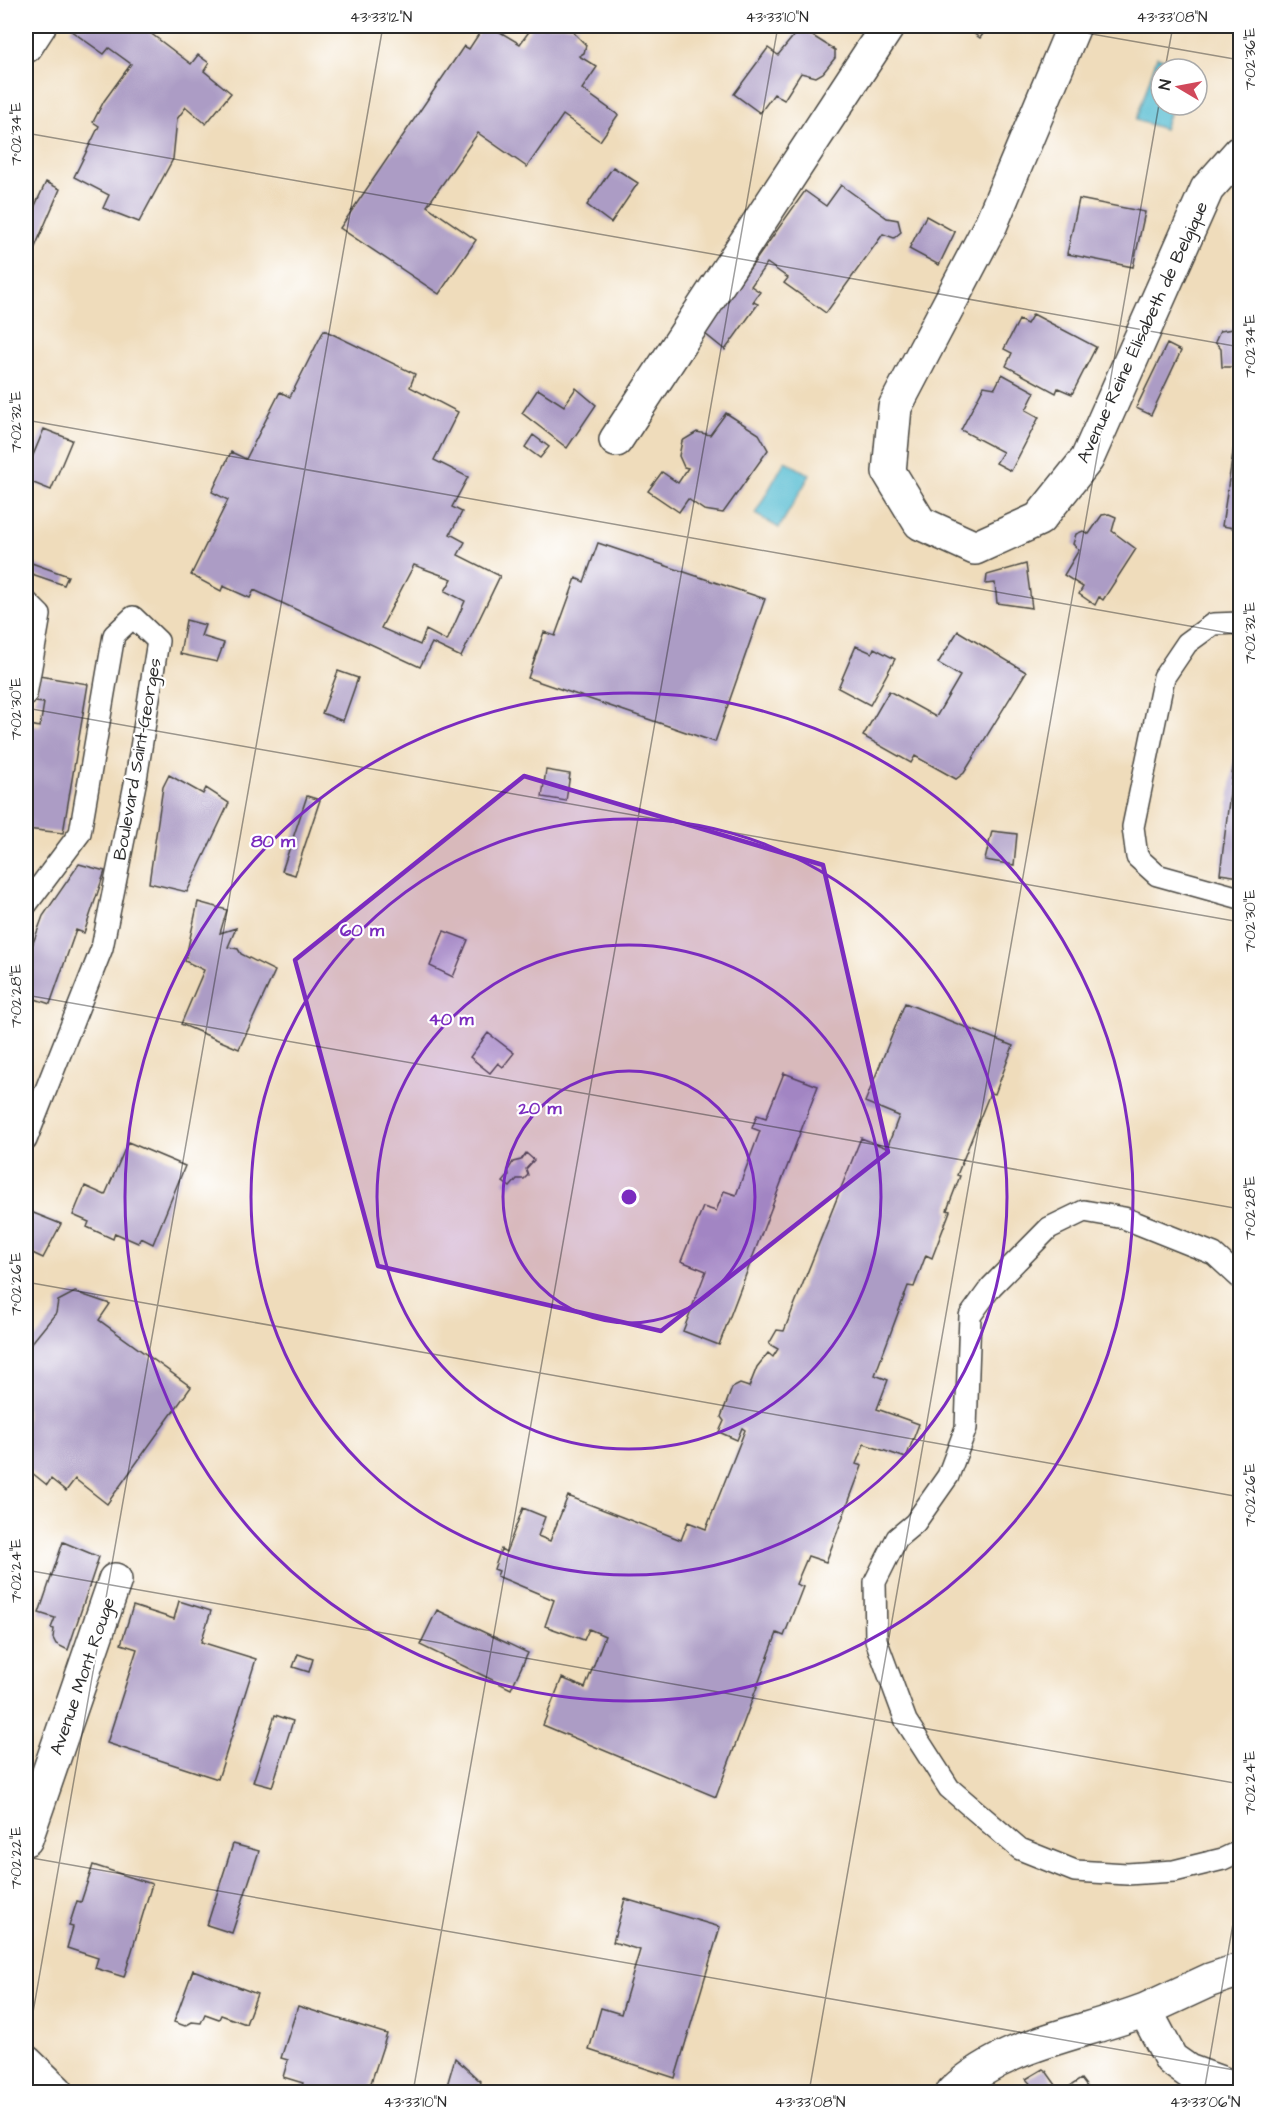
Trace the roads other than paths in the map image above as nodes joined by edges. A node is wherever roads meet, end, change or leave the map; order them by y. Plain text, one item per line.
1 (39, 26) edge
2 (888, 26) edge
3 (1074, 26) edge
4 (26, 46) edge
5 (1240, 152) edge
6 (616, 440) dead end
7 (26, 601) edge
8 (1240, 623) edge
9 (26, 695) edge
10 (1240, 898) edge
11 (26, 905) edge
12 (26, 1140) edge
13 (1240, 1278) edge
14 (114, 1580) dead end
15 (26, 1839) edge
16 (1240, 1851) edge
17 (1240, 1971) edge
18 (1145, 2010) junction
19 (26, 2062) edge
20 (1240, 2090) edge
21 (57, 2092) edge
22 (953, 2092) edge

1 - 4 street
2 - 6 street
3 - 5 street, Avenue Reine Élisabeth de Belgique
7 - 9 lane
8 - 10 lane
11 - 12 lane, Boulevard Saint-Georges
13 - 16 lane
14 - 15 street, Avenue Mont Rouge
17 - 18 street
18 - 20 street
18 - 22 street
19 - 21 street

